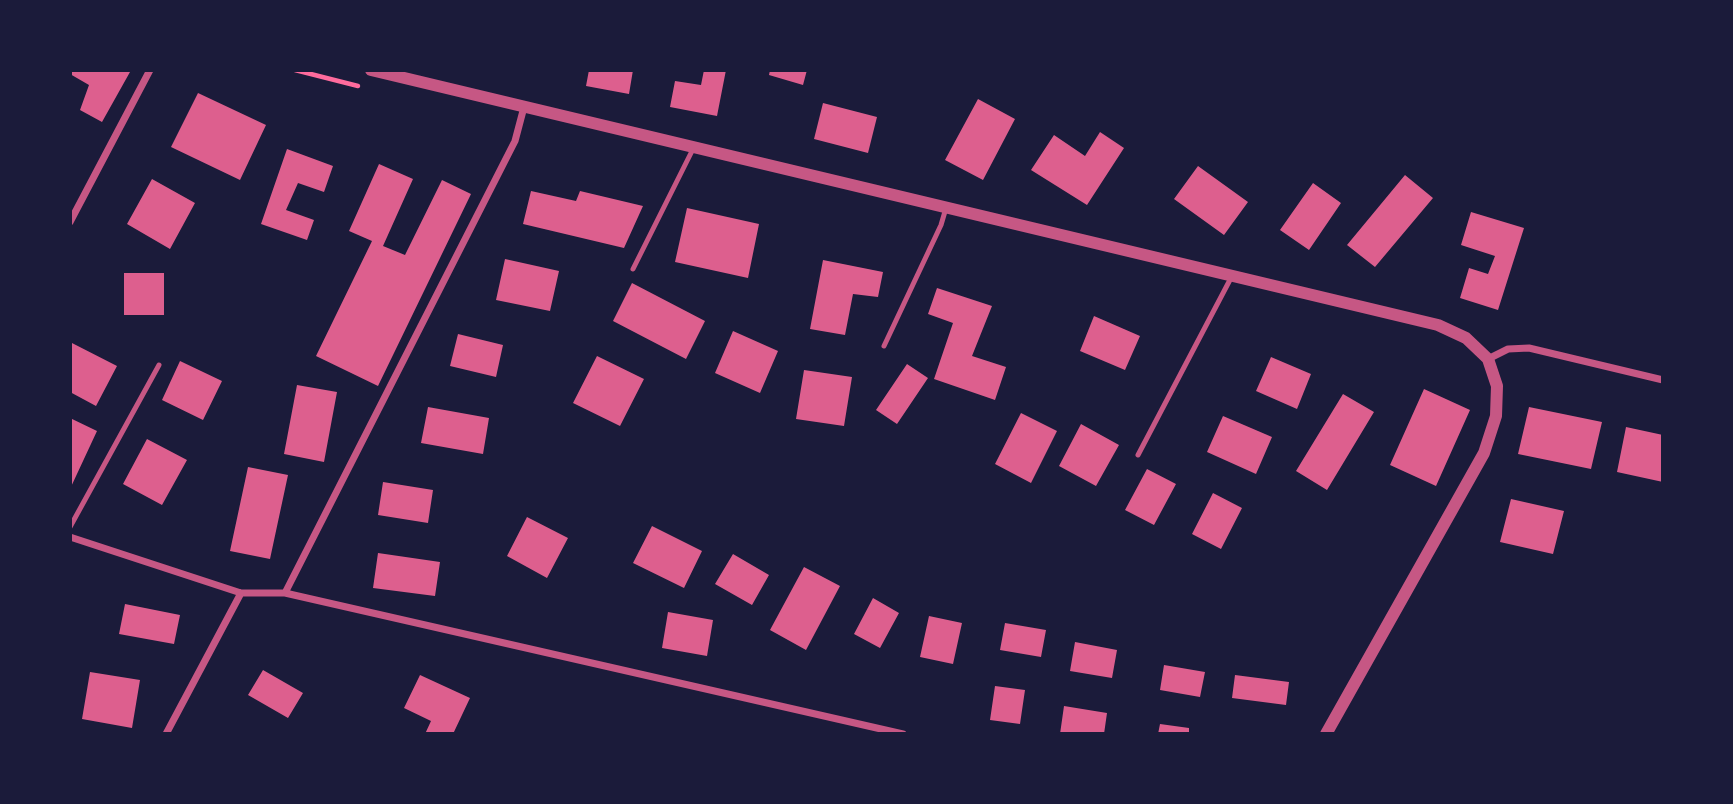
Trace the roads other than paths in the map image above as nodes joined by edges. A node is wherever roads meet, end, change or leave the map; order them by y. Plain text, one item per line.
1 (150, 70) edge
2 (371, 70) edge
3 (524, 107) junction
4 (693, 149) junction
5 (946, 208) junction
6 (70, 222) edge
7 (633, 269) dead end
8 (1232, 276) junction
9 (884, 346) dead end
10 (1488, 359) junction
11 (159, 365) dead end
12 (1663, 380) edge
13 (1138, 455) dead end
14 (70, 527) edge
15 (70, 537) edge
16 (242, 593) junction
17 (285, 593) junction
18 (166, 734) edge
19 (903, 734) edge
20 (1326, 734) edge

1 - 6 street
2 - 3 street
3 - 4 street
3 - 17 street
4 - 5 street
4 - 7 lane
5 - 8 street
5 - 9 lane
8 - 10 street
8 - 13 lane
10 - 12 street
10 - 20 street
11 - 14 lane
15 - 16 street
16 - 17 street
16 - 18 street
17 - 19 street

